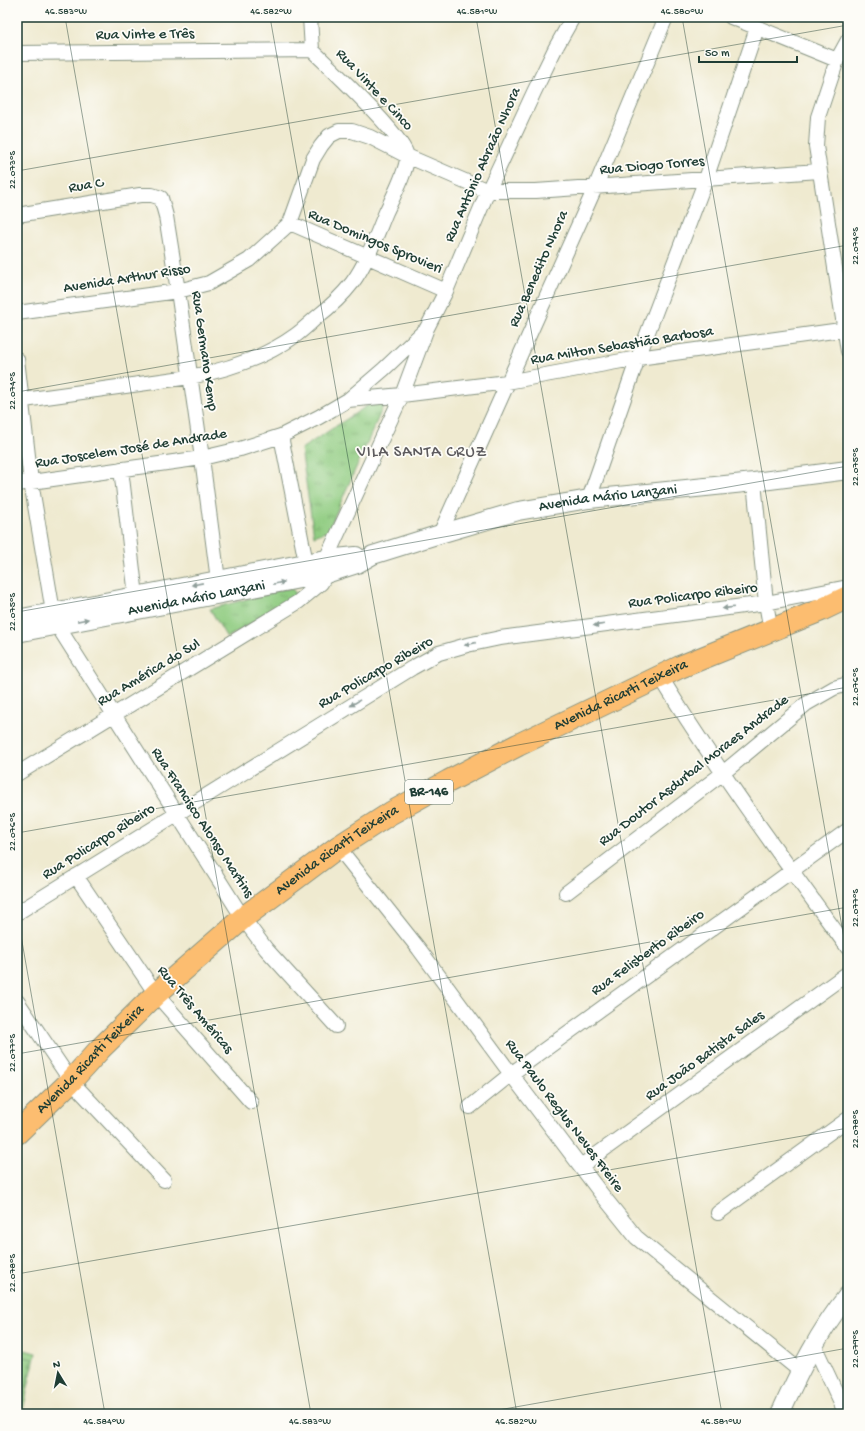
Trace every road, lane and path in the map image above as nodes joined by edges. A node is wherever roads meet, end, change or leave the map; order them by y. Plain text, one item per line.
1 (310, 17) edge
2 (573, 17) edge
3 (666, 17) edge
4 (731, 17) edge
5 (757, 28) junction
6 (848, 40) edge
7 (312, 50) junction
8 (17, 53) edge
9 (838, 60) junction
10 (407, 156) junction
11 (819, 172) junction
12 (706, 179) junction
13 (595, 188) junction
14 (488, 191) junction
15 (161, 198) joint
16 (17, 215) edge
17 (290, 223) junction
18 (367, 257) junction
19 (178, 291) junction
20 (446, 291) junction
21 (17, 313) edge
22 (427, 328) junction
23 (846, 329) edge
24 (848, 350) edge
25 (638, 358) junction
26 (17, 360) edge
27 (190, 377) junction
28 (507, 382) junction
29 (402, 395) junction
30 (348, 400) junction
31 (19, 401) edge
32 (281, 436) junction
33 (202, 458) junction
34 (121, 469) junction
35 (848, 470) edge
36 (31, 482) junction
37 (754, 482) junction
38 (17, 484) edge
39 (589, 498) junction
40 (440, 534) junction
41 (326, 566) junction
42 (307, 570) junction
43 (218, 580) junction
44 (848, 587) edge
45 (136, 596) junction
46 (848, 598) edge
47 (298, 602) junction
48 (766, 603) junction
49 (17, 618) edge
50 (55, 618) junction
51 (771, 631) junction
52 (17, 633) edge
53 (660, 676) junction
54 (848, 684) edge
55 (113, 714) junction
56 (723, 773) junction
57 (17, 774) edge
58 (176, 814) junction
59 (848, 830) edge
60 (338, 847) junction
61 (791, 870) junction
62 (76, 876) junction
63 (566, 892) dead end
64 (17, 913) edge
65 (243, 918) junction
66 (848, 948) edge
67 (848, 973) edge
68 (156, 994) junction
69 (17, 1001) edge
70 (336, 1026) dead end
71 (511, 1074) junction
72 (71, 1081) junction
73 (252, 1102) dead end
74 (470, 1107) dead end
75 (848, 1119) edge
76 (17, 1133) edge
77 (582, 1166) junction
78 (164, 1180) dead end
79 (718, 1213) dead end
80 (848, 1295) edge
81 (814, 1345) junction
82 (800, 1370) junction
83 (780, 1414) edge
84 (846, 1414) edge

1 - 7 street
2 - 14 street, Rua Antônio Abraão Nhora
3 - 13 street, Rua Benedito Nhora
4 - 5 street
5 - 9 street
5 - 12 street
6 - 9 street
7 - 8 street, Rua Vinte e Três
7 - 10 street, Rua Vinte e Cinco
9 - 11 street
10 - 14 street, Avenida Arthur Risso
10 - 17 street, Avenida Arthur Risso
10 - 18 street
11 - 12 street, Rua Diogo Torres
11 - 23 street
12 - 13 street, Rua Diogo Torres
12 - 25 street
13 - 14 street, Rua Diogo Torres
13 - 28 street, Rua Benedito Nhora
14 - 20 street, Rua Antônio Abraão Nhora
15 - 16 street, Rua C
15 - 19 street, Rua Germano Kemp
17 - 18 street, Rua Domingos Sprovieri
17 - 19 street, Avenida Arthur Risso
18 - 20 street, Rua Domingos Sprovieri
18 - 27 street
19 - 21 street, Avenida Arthur Risso
19 - 27 street, Rua Germano Kemp
20 - 22 street, Rua Antônio Abraão Nhora
22 - 29 street, Rua América do Sul
22 - 30 street, Rua Joscelem José de Andrade
23 - 24 street
23 - 25 street, Rua Milton Sebastião Barbosa
25 - 28 street, Rua Milton Sebastião Barbosa
25 - 39 street
26 - 31 street
27 - 31 street
27 - 33 street, Rua Germano Kemp
28 - 29 street, Rua Milton Sebastião Barbosa
28 - 40 street, Rua Benedito Nhora
29 - 30 street, Rua Milton Sebastião Barbosa
29 - 41 street, Rua América do Sul
30 - 32 street, Rua Joscelem José de Andrade
31 - 36 street
32 - 33 street, Rua Joscelem José de Andrade
32 - 42 street
33 - 34 street, Rua Joscelem José de Andrade
33 - 43 street, Rua Germano Kemp
34 - 36 street, Rua Joscelem José de Andrade
34 - 45 street
35 - 37 street, Avenida Mário Lanzani
36 - 38 street, Rua Joscelem José de Andrade
36 - 50 street
37 - 39 street, Avenida Mário Lanzani
37 - 48 street
39 - 40 street, Avenida Mário Lanzani
40 - 41 street, Avenida Mário Lanzani
41 - 42 street, Avenida Mário Lanzani
41 - 47 street, Rua América do Sul
42 - 43 street, Avenida Mário Lanzani
42 - 47 street
50 -> 42 street, Avenida Mário Lanzani
43 -> 45 street, Avenida Mário Lanzani
44 - 48 street, Rua Policarpo Ribeiro
45 - 50 street, Avenida Mário Lanzani
46 - 51 main road, Avenida Ricarti Teixeira / BR-146
47 - 55 street, Rua América do Sul
48 - 51 street
48 -> 58 street, Rua Policarpo Ribeiro
49 - 50 street, Avenida Mário Lanzani
50 - 52 street, Avenida Mário Lanzani
50 - 55 street, Rua Francisco Alonso Martins
51 - 53 main road, Avenida Ricarti Teixeira / BR-146
53 - 56 street
53 - 60 main road, Avenida Ricarti Teixeira / BR-146
54 - 56 street, Rua Doutor Asdurbal Moraes Andrade
55 - 57 street, Rua América do Sul
55 - 58 street, Rua Francisco Alonso Martins
56 - 61 street
56 - 63 street, Rua Doutor Asdurbal Moraes Andrade
58 - 62 street, Rua Policarpo Ribeiro
58 - 65 street, Rua Francisco Alonso Martins
59 - 61 street, Rua Felisberto Ribeiro
60 - 65 main road, Avenida Ricarti Teixeira / BR-146
60 - 71 street, Rua Paulo Reglus Neves Freire
61 - 66 street
61 - 71 street, Rua Felisberto Ribeiro
62 - 64 street, Rua Policarpo Ribeiro
62 - 68 street, Rua Três Américas
65 - 68 main road, Avenida Ricarti Teixeira / BR-146
65 - 70 street, Rua Francisco Alonso Martins
67 - 77 street, Rua João Batista Sales
68 - 72 main road, Avenida Ricarti Teixeira / BR-146
68 - 73 street, Rua Três Américas
69 - 72 street
71 - 74 street, Rua Felisberto Ribeiro
71 - 77 street, Rua Paulo Reglus Neves Freire
72 - 76 main road, Avenida Ricarti Teixeira / BR-146
72 - 78 street
75 - 79 street
77 - 82 street, Rua Paulo Reglus Neves Freire
80 - 81 street
81 - 82 street
81 - 84 street
82 - 83 street

